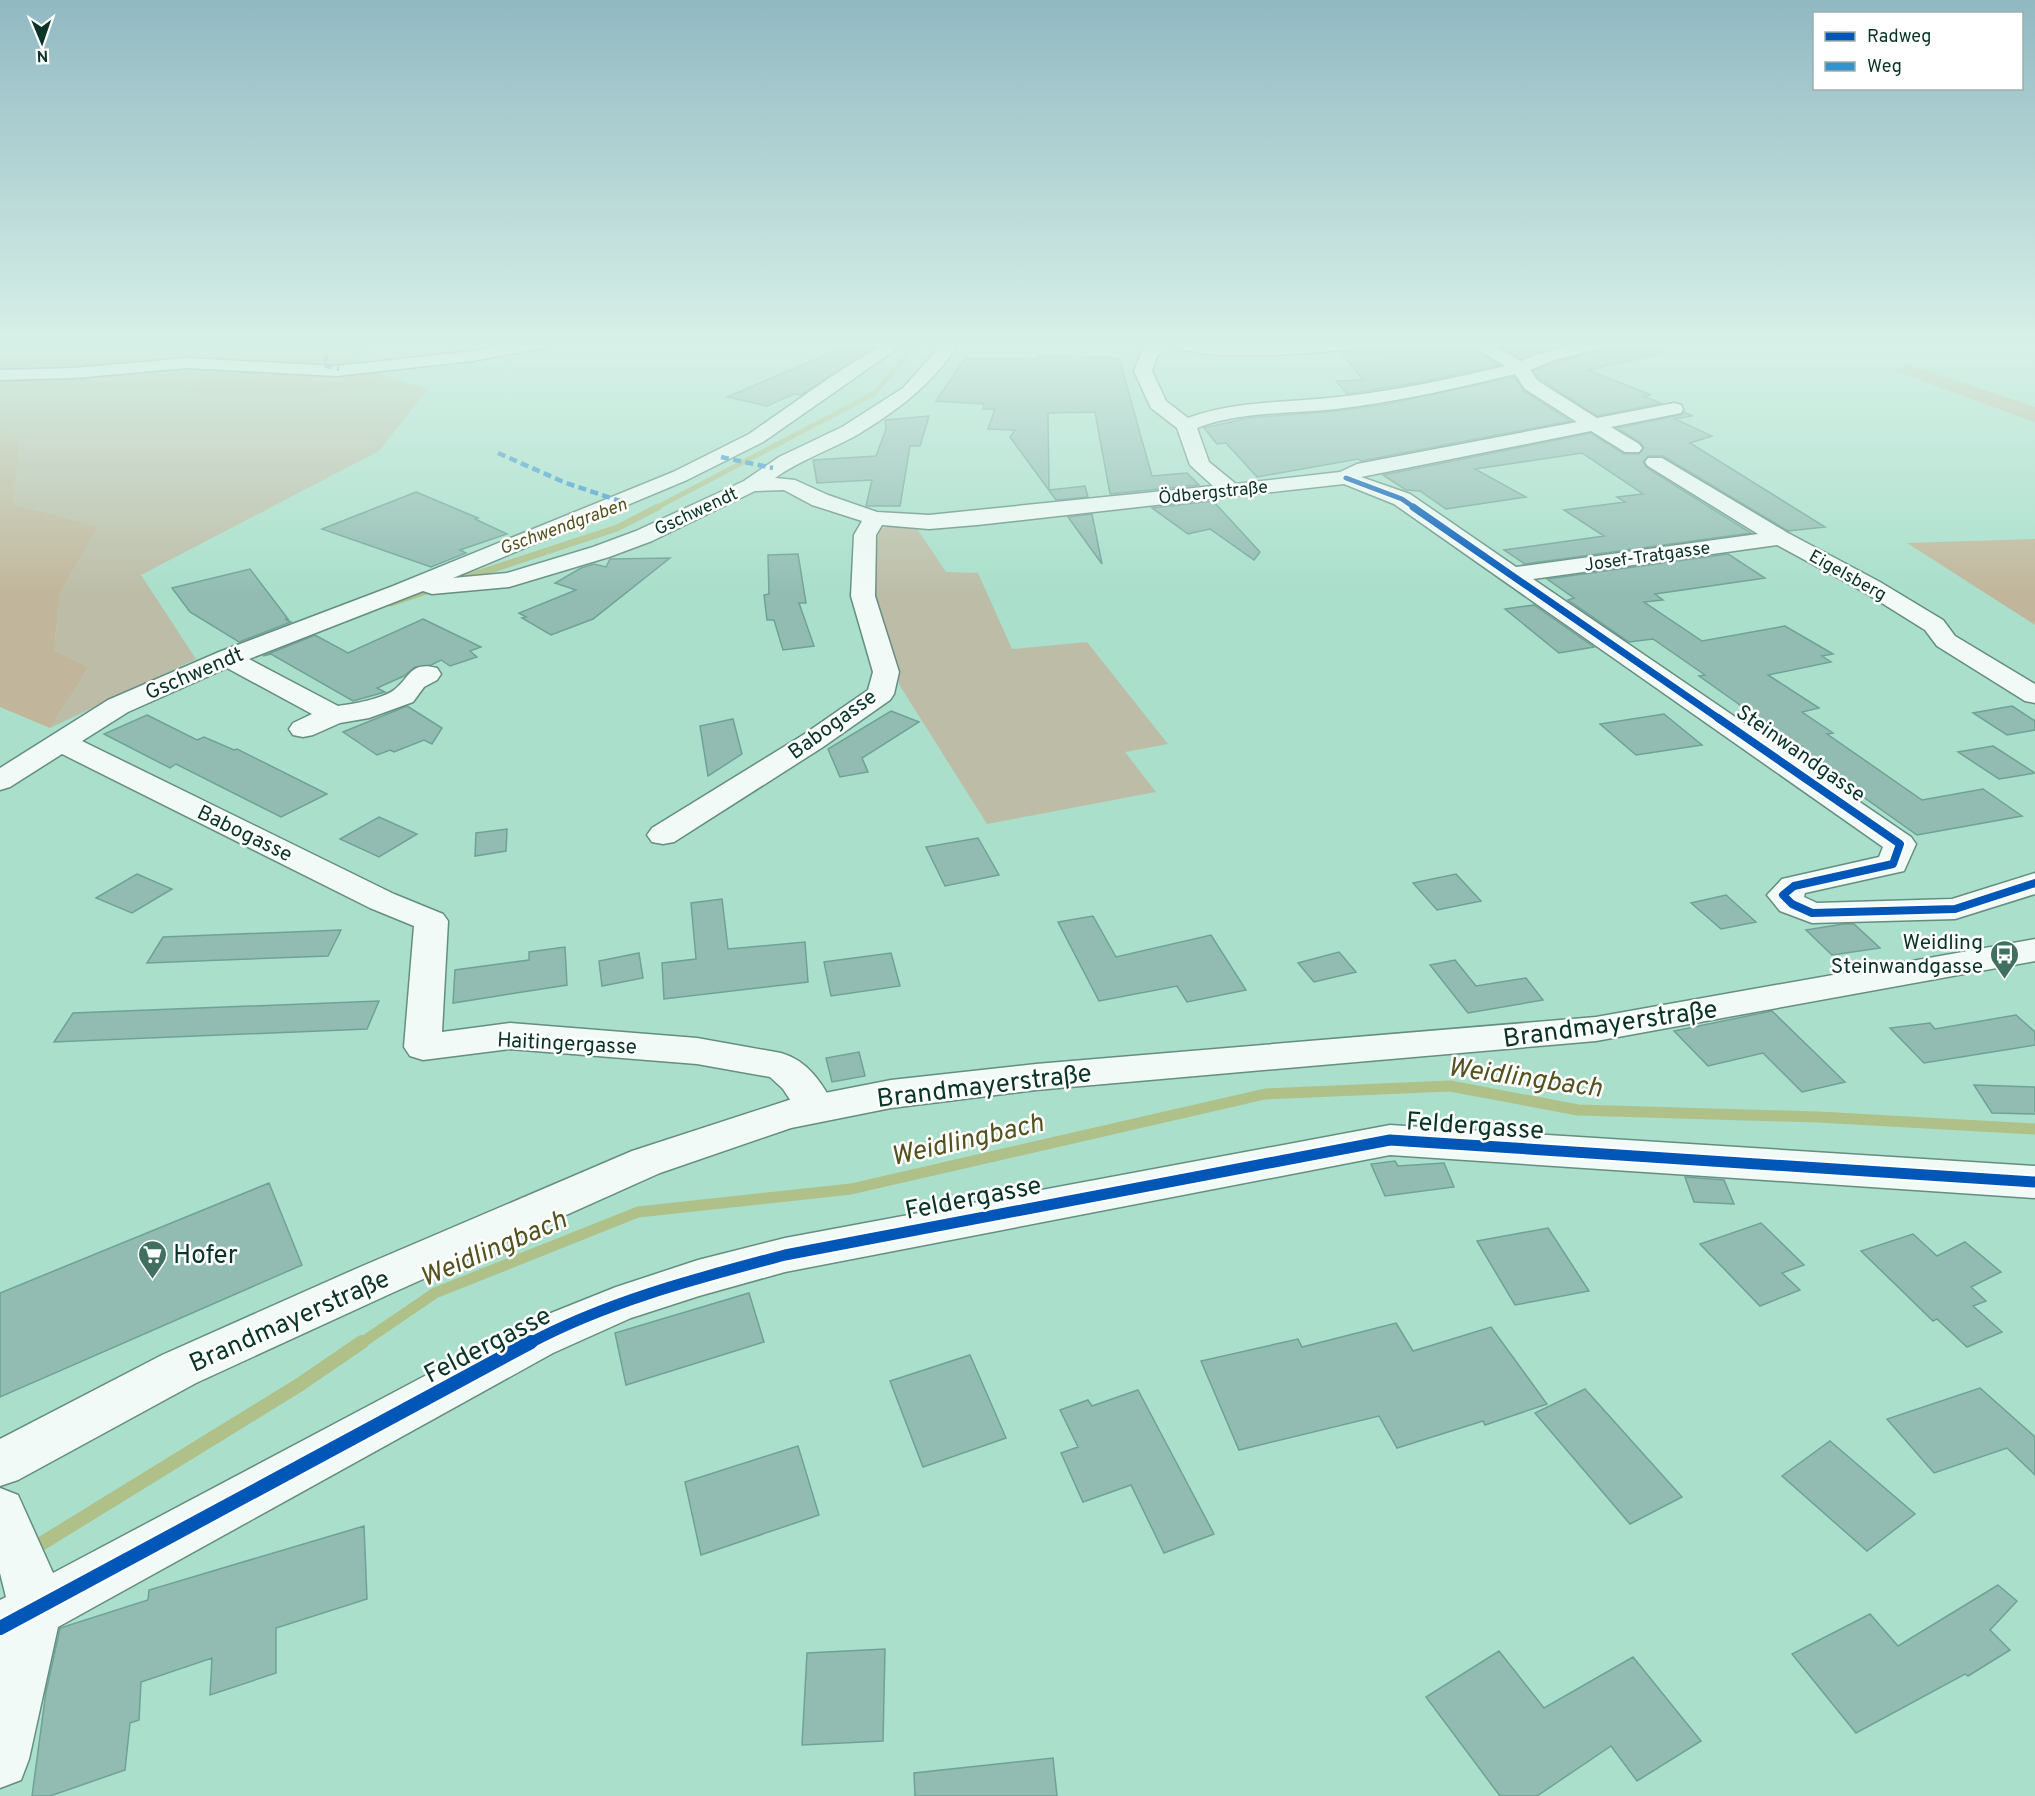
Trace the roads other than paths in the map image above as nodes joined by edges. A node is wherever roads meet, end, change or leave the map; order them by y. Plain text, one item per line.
1 (772, 427) edge
2 (855, 427) edge
3 (1187, 427) edge
4 (1592, 427) edge
5 (1597, 427) edge
6 (1632, 448) dead end
7 (1655, 462) dead end
8 (1346, 478) junction
9 (751, 485) junction
10 (1231, 490) junction
11 (875, 518) junction
12 (1780, 538) junction
13 (1514, 575) junction
14 (401, 591) junction
15 (228, 658) junction
16 (428, 674) dead end
17 (2035, 695) edge
18 (334, 715) junction
19 (303, 729) dead end
20 (61, 742) junction
21 (0, 781) edge
22 (663, 834) dead end
23 (2035, 883) edge
24 (431, 921) joint
25 (2035, 950) edge
26 (816, 1108) junction
27 (2035, 1182) edge
28 (0, 1464) edge
29 (1, 1513) edge
30 (22, 1608) edge
31 (0, 1759) edge

1 - 14 street, Gschwendt
2 - 9 street, Gschwendt
3 - 10 street
4 - 8 street, Ödbergstraße
5 - 6 street
7 - 12 street, Eigelsberg
8 - 10 street, Ödbergstraße
8 - 13 street, Steinwandgasse
9 - 11 street, Ödbergstraße
9 - 14 street, Gschwendt
10 - 11 street, Ödbergstraße
11 - 22 street, Babogasse
12 - 13 street, Josef-Tratgasse
12 - 17 street, Eigelsberg
13 - 23 street, Steinwandgasse
14 - 15 street, Gschwendt
15 - 18 street
15 - 20 street, Gschwendt
16 - 18 street
18 - 19 street
20 - 21 street, Gschwendt
20 - 24 street, Babogasse
24 - 26 street, Haitingergasse
25 - 26 street, Brandmayerstraße
26 - 28 street, Brandmayerstraße
27 - 30 street, Feldergasse
29 - 30 street
30 - 31 street

